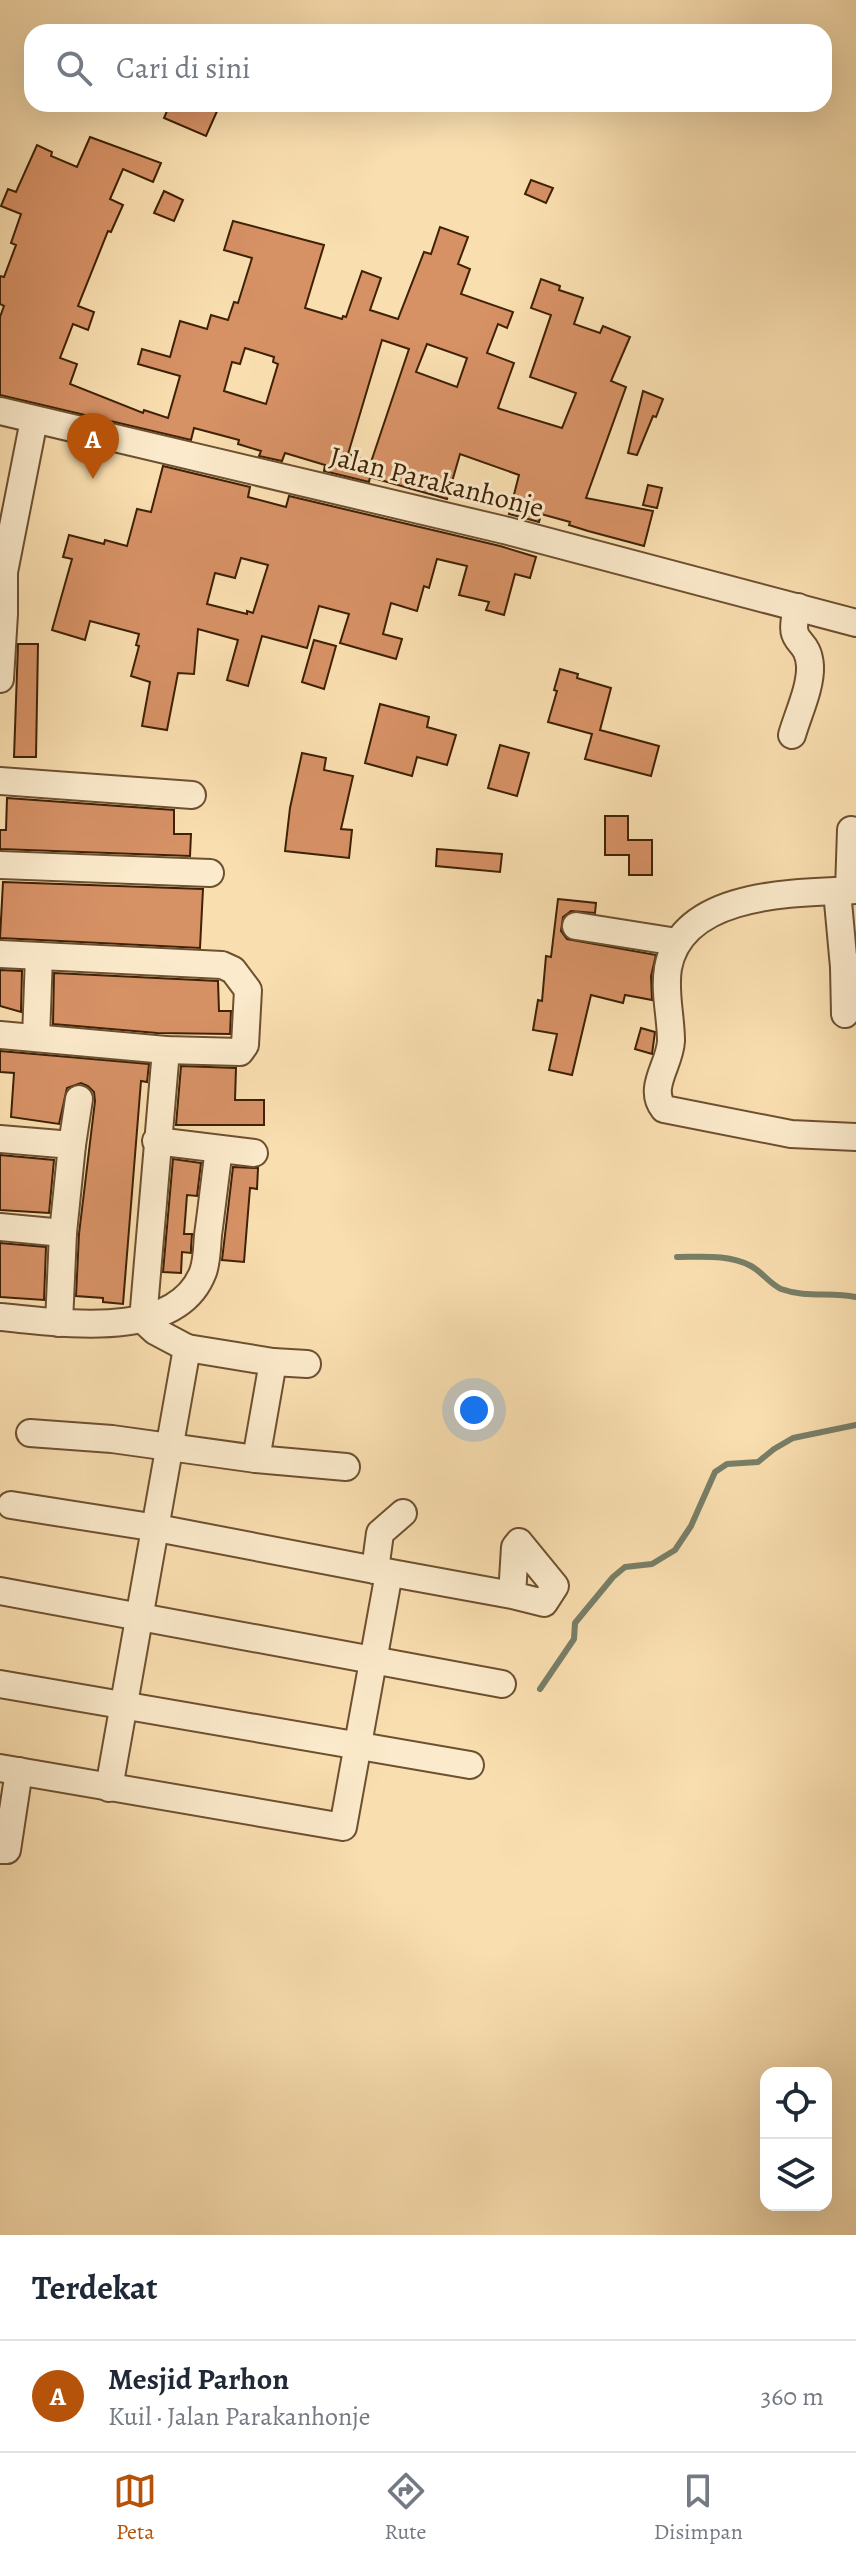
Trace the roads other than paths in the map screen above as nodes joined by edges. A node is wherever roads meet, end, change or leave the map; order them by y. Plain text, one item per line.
1 (0, 411) edge
2 (34, 420) junction
3 (798, 607) junction
4 (2, 614) edge
5 (856, 623) edge
6 (0, 679) edge
7 (792, 735) dead end
8 (0, 781) edge
9 (192, 795) dead end
10 (846, 828) edge
11 (0, 865) edge
12 (210, 873) dead end
13 (847, 890) edge
14 (576, 926) dead end
15 (677, 942) junction
16 (0, 954) edge
17 (39, 956) junction
18 (850, 967) edge
19 (845, 1014) dead end
20 (0, 1035) edge
21 (36, 1038) junction
22 (166, 1050) junction
23 (79, 1099) dead end
24 (856, 1137) edge
25 (0, 1139) edge
26 (156, 1141) junction
27 (72, 1145) junction
28 (219, 1149) junction
29 (254, 1153) dead end
30 (0, 1227) edge
31 (63, 1233) junction
32 (0, 1317) edge
33 (143, 1320) junction
34 (59, 1323) junction
35 (187, 1348) junction
36 (273, 1362) junction
37 (307, 1364) dead end
38 (30, 1433) dead end
39 (171, 1448) junction
40 (256, 1459) junction
41 (346, 1467) dead end
42 (11, 1505) dead end
43 (403, 1513) dead end
44 (157, 1528) junction
45 (382, 1571) junction
46 (0, 1591) edge
47 (512, 1595) dead end
48 (140, 1618) junction
49 (374, 1660) junction
50 (0, 1684) edge
51 (502, 1684) dead end
52 (124, 1706) junction
53 (358, 1747) junction
54 (470, 1765) dead end
55 (9, 1769) edge
56 (109, 1788) junction
57 (0, 1850) edge

1 - 2 street, Jalan Parakanhonje
2 - 3 street, Jalan Parakanhonje
2 - 4 street
3 - 5 street, Jalan Parakanhonje
3 - 7 street
4 - 6 street
8 - 9 street
10 - 13 street
11 - 12 street
13 - 15 street
13 - 18 street
14 - 15 street
15 - 24 street
16 - 17 street
17 - 21 street
17 - 22 street
18 - 19 street
20 - 21 street
21 - 22 street
22 - 26 street
23 - 27 street
25 - 27 street
26 - 28 street
26 - 33 street
27 - 31 street
28 - 29 street
28 - 33 street
30 - 31 street
31 - 34 street
32 - 34 street
33 - 34 street
33 - 35 street
35 - 36 street
35 - 39 street
36 - 37 street
36 - 40 street
38 - 39 street
39 - 40 street
39 - 44 street
40 - 41 street
42 - 44 street
43 - 45 street
44 - 45 street
44 - 48 street
45 - 47 street
45 - 49 street
46 - 48 street
48 - 49 street
48 - 52 street
49 - 51 street
49 - 53 street
50 - 52 street
52 - 53 street
52 - 56 street
53 - 54 street
53 - 56 street
55 - 56 street
55 - 57 street

